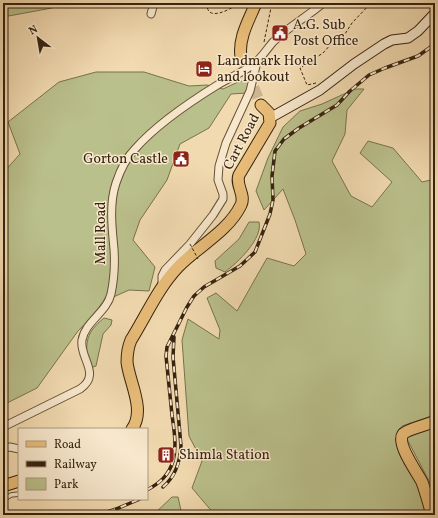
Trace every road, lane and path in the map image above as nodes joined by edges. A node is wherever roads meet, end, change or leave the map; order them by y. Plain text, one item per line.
1 (154, 3) edge
2 (207, 3) edge
3 (240, 3) edge
4 (256, 3) edge
5 (272, 3) edge
6 (323, 3) edge
7 (371, 3) edge
8 (435, 13) edge
9 (151, 14) dead end
10 (241, 57) tunnel mouth
11 (258, 60) junction
12 (319, 82) dead end
13 (261, 104) tunnel mouth
14 (270, 118) junction
15 (190, 244) junction
16 (198, 259) dead end
17 (162, 287) junction
18 (435, 421) edge
19 (3, 427) edge
20 (132, 428) edge
21 (3, 448) edge
22 (18, 449) edge
23 (18, 481) edge
24 (3, 486) edge
25 (18, 494) edge
26 (3, 500) edge
27 (432, 515) edge

1 - 9 street
2 - 3 path
4 - 10 main road
5 - 11 path
6 - 11 street, Mall Road
7 - 12 path
8 - 14 main road, Cart Road
11 - 15 street
11 - 19 street, Mall Road
13 - 14 main road
14 - 17 main road, Cart Road
15 - 16 path, bridge
15 - 17 street
17 - 20 main road, Cart Road
18 - 27 main road
21 - 22 street
23 - 24 main road
25 - 26 lane

